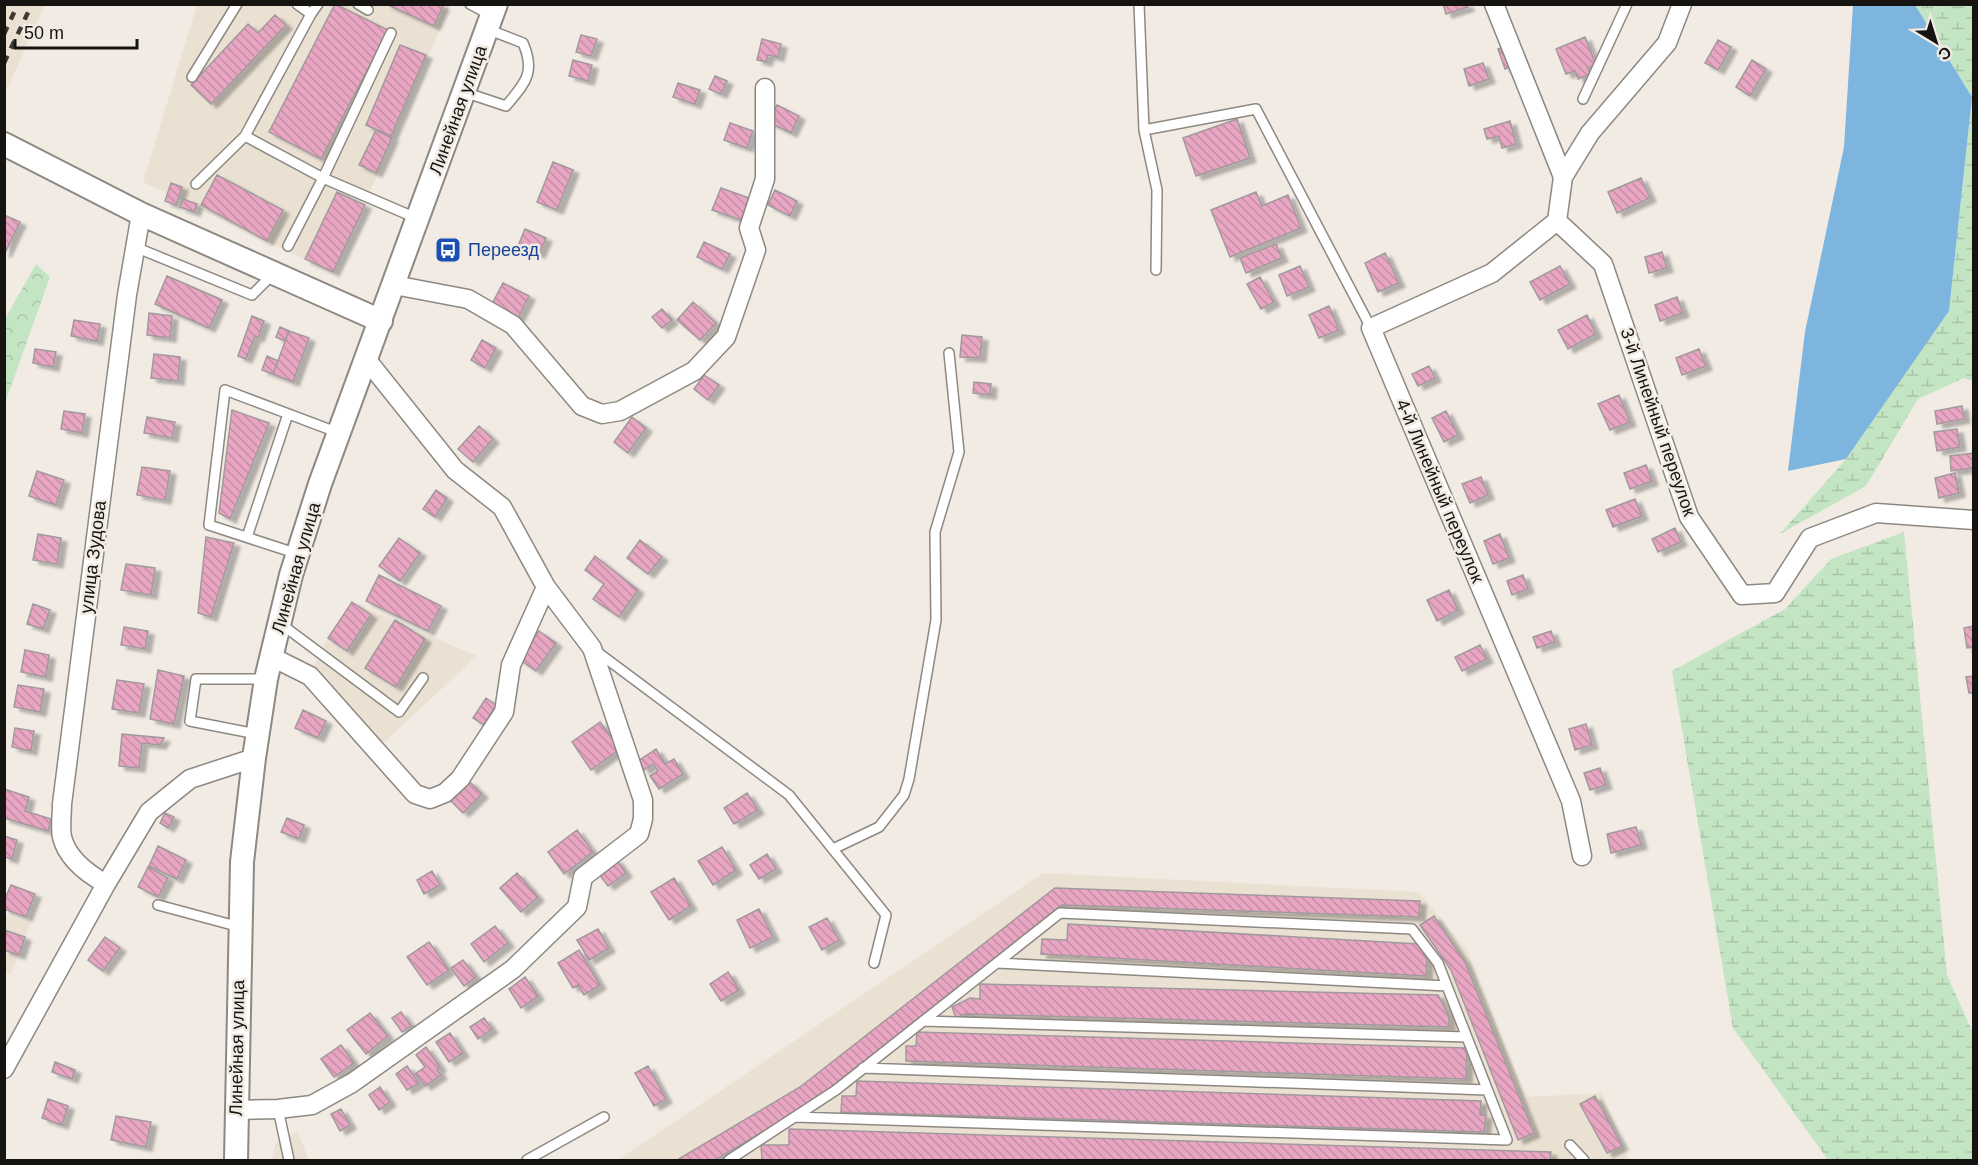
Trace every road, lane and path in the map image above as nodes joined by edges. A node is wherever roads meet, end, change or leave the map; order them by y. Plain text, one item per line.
1 (237, 4) edge
2 (297, 4) edge
3 (318, 4) edge
4 (358, 4) edge
5 (470, 4) edge
6 (1139, 4) edge
7 (1494, 4) edge
8 (1627, 4) edge
9 (1682, 4) edge
10 (368, 10) dead end
11 (311, 14) junction
12 (492, 16) edge
13 (390, 33) dead end
14 (192, 77) dead end
15 (765, 88) dead end
16 (464, 92) junction
17 (1583, 99) dead end
18 (1144, 130) junction
19 (245, 136) junction
20 (4, 144) edge
21 (1563, 177) junction
22 (323, 178) junction
23 (196, 184) dead end
24 (141, 214) junction
25 (418, 219) junction
26 (1557, 220) junction
27 (288, 246) dead end
28 (135, 247) junction
29 (1156, 270) dead end
30 (274, 273) junction
31 (394, 285) junction
32 (381, 321) junction
33 (1371, 328) junction
34 (949, 353) dead end
35 (367, 360) junction
36 (288, 414) junction
37 (339, 433) junction
38 (1974, 520) edge
39 (247, 537) junction
40 (298, 554) junction
41 (546, 587) junction
42 (279, 623) junction
43 (592, 648) junction
44 (272, 657) junction
45 (423, 678) dead end
46 (266, 679) junction
47 (257, 734) junction
48 (254, 758) junction
49 (832, 849) junction
50 (1582, 856) dead end
51 (106, 884) junction
52 (158, 905) dead end
53 (240, 927) junction
54 (874, 963) dead end
55 (997, 963) junction
56 (1447, 986) junction
57 (923, 1021) junction
58 (1467, 1037) junction
59 (863, 1068) junction
60 (4, 1069) edge
61 (1487, 1090) junction
62 (278, 1109) junction
63 (236, 1110) junction
64 (604, 1117) dead end
65 (795, 1117) junction
66 (1570, 1145) dead end
67 (236, 1161) edge
68 (289, 1161) edge
69 (527, 1161) edge
70 (729, 1161) edge
71 (1584, 1161) edge

1 - 14 lane
2 - 11 lane
3 - 11 lane
4 - 10 lane
5 - 12 lane
6 - 18 lane
7 - 21 street
8 - 17 lane
9 - 21 street
11 - 19 lane
12 - 16 street, Линейная улица
12 - 16 lane
13 - 22 lane
15 - 31 street
16 - 25 street, Линейная улица
18 - 29 lane
18 - 33 lane
19 - 22 lane
19 - 23 lane
20 - 24 street
21 - 26 street
22 - 25 lane
22 - 27 lane
24 - 28 street, улица Зудова
24 - 30 street
25 - 31 street, Линейная улица
26 - 33 street
26 - 38 street, 3-й Линейный переулок
28 - 30 lane
28 - 51 street, улица Зудова
30 - 32 street
31 - 32 street, Линейная улица
32 - 35 street, Линейная улица
33 - 50 street, 4-й Линейный переулок
34 - 49 lane
35 - 37 street, Линейная улица
35 - 41 street
36 - 37 lane
36 - 39 lane
36 - 39 lane
37 - 40 street, Линейная улица
39 - 40 lane
40 - 42 street, Линейная улица
41 - 43 street
41 - 44 street
42 - 44 street, Линейная улица
42 - 45 lane
43 - 49 lane
43 - 62 street
44 - 46 street, Линейная улица
46 - 47 street, Линейная улица
46 - 47 lane
47 - 48 street, Линейная улица
48 - 51 street
48 - 53 street, Линейная улица
49 - 54 lane
51 - 60 street
52 - 53 lane
53 - 63 street, Линейная улица
55 - 56 lane
55 - 56 lane
55 - 57 lane
56 - 58 lane
57 - 58 lane
57 - 59 lane
58 - 61 lane
59 - 61 lane
59 - 65 lane
61 - 65 lane
62 - 63 street
62 - 68 lane
63 - 67 street, Линейная улица
64 - 69 lane
65 - 70 lane
66 - 71 lane

